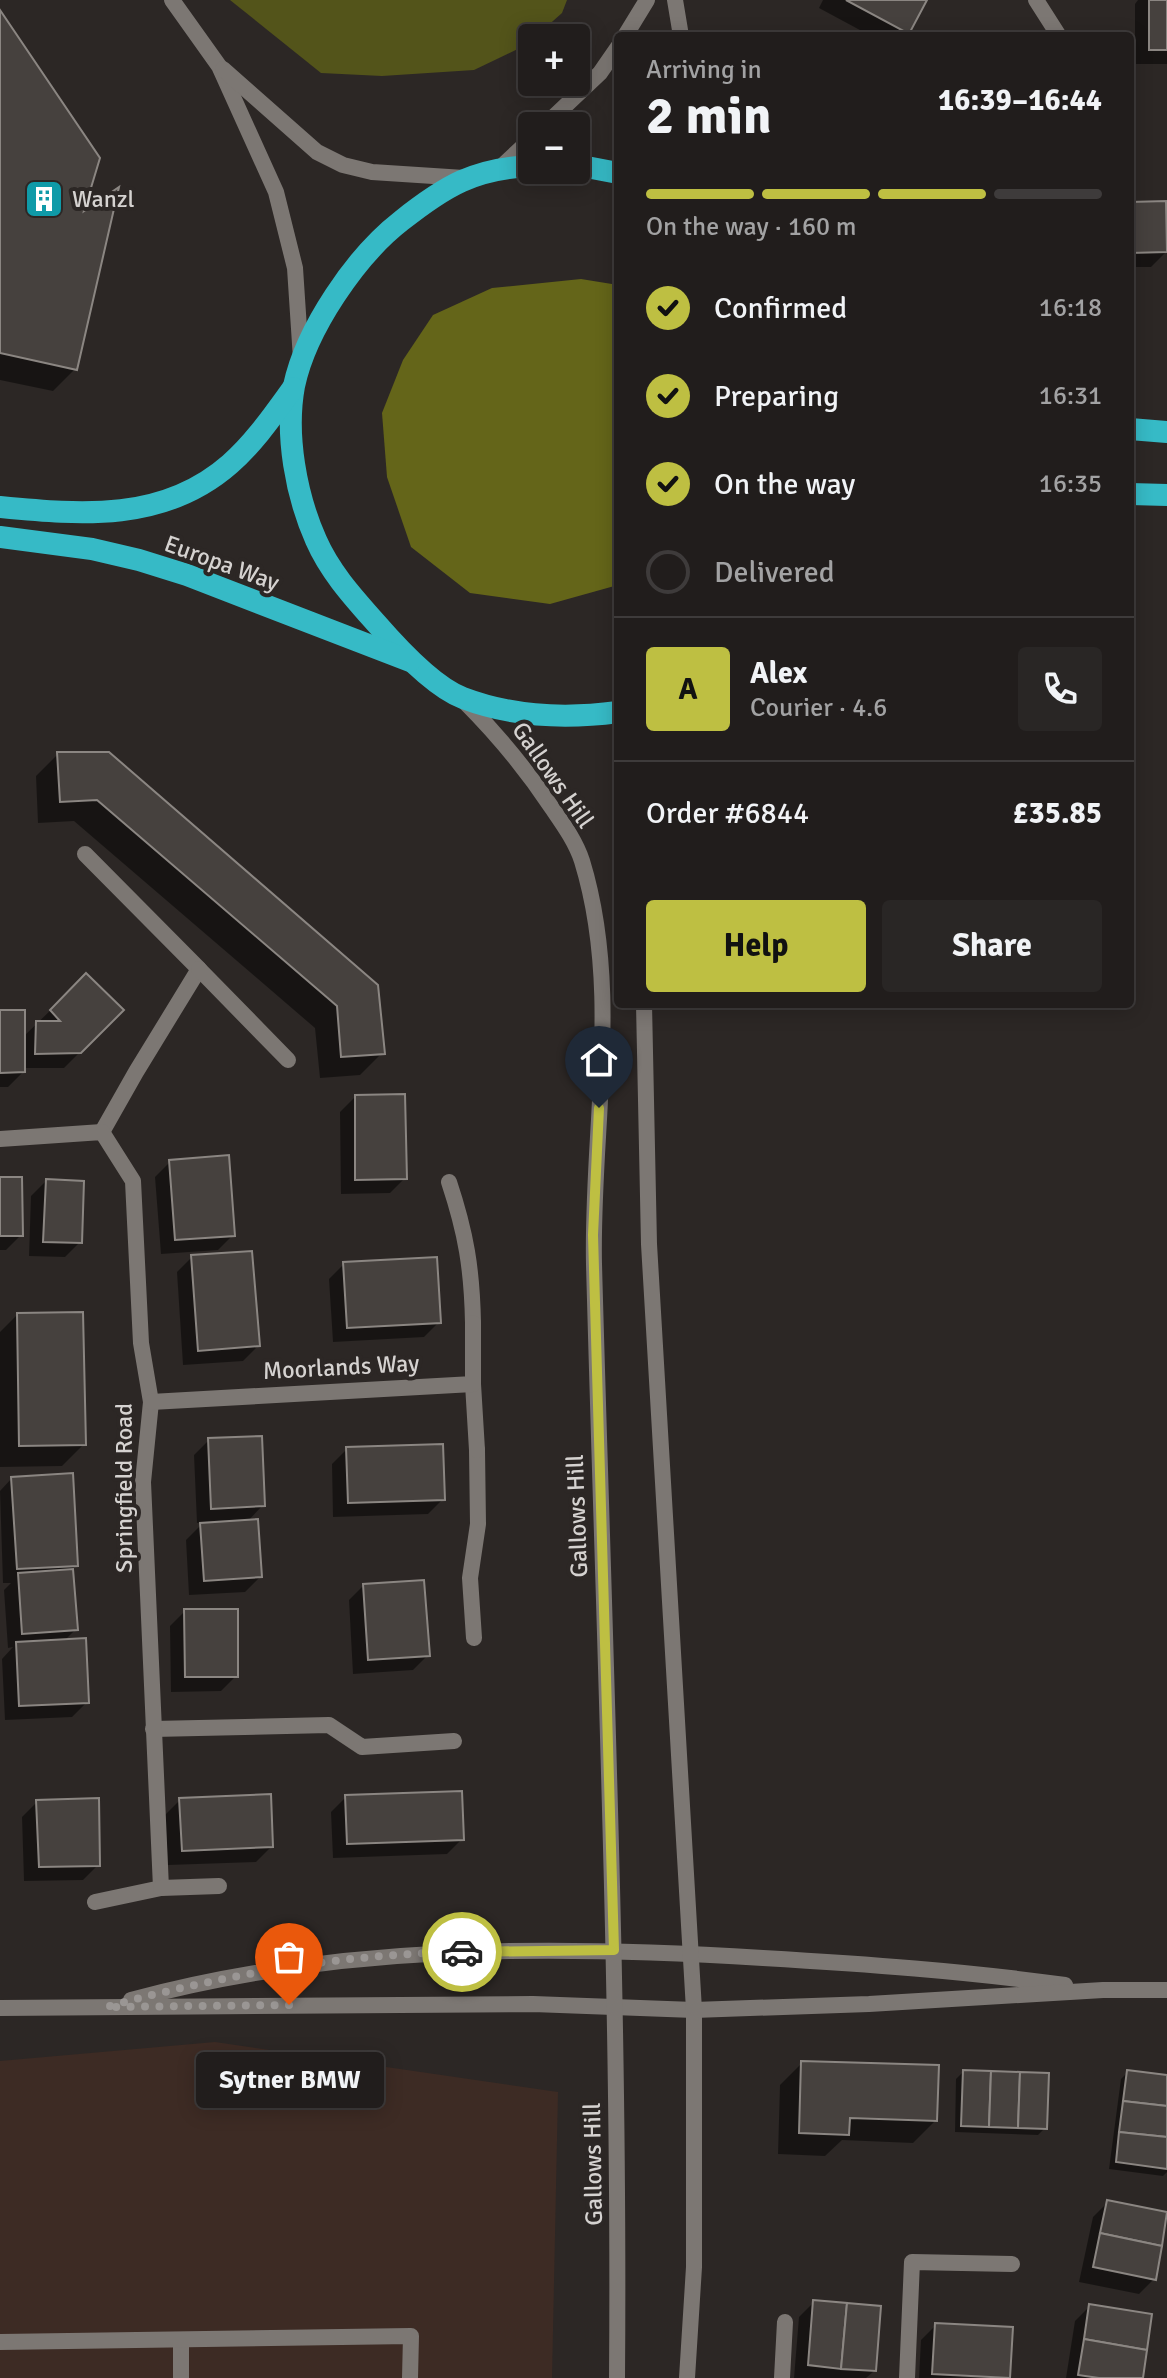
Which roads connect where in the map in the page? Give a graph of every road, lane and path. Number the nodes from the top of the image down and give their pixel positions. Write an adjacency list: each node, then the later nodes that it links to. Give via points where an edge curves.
1 (172, 0): 9 (street)
2 (647, 0): 5 (street)
3 (675, 0): 6 (street)
4 (1043, 2): 7 (street)
5 (627, 32)
6 (680, 32)
7 (1057, 32)
8 (614, 53): 10 (street)
9 (219, 66): 16 (street, via 317,152 343,165); 17 (street, via 283,215 295,268)
10 (559, 112)
11 (518, 151): 13 (street)
12 (518, 166): 13 (highway)
13 (501, 167): 16 (highway)
14 (590, 168): 15 (highway)
15 (614, 172)
16 (466, 178): 17 (highway, via 417,209 372,247 323,314)
17 (301, 364): 18 (highway)
18 (294, 387): 23 (highway, Europa Way, via 231,463 193,490 160,504 125,511); 25 (highway, via 295,466 315,539 345,589)
19 (1134, 429): 20 (highway)
20 (1167, 432)
21 (1134, 494): 22 (highway)
22 (1167, 495)
23 (0, 507)
24 (0, 537): 25 (highway, Europa Way, via 139,560)
25 (418, 665): 26 (highway)
26 (459, 696): 27 (highway, via 535,715 579,718); 43 (street, Gallows Hill, via 512,752 562,822 581,856 595,915 603,1013 593,1235)
27 (614, 713)
28 (85, 854): 29 (street)
29 (199, 969): 31 (street); 32 (street)
30 (644, 1008): 44 (street, via 649,1244)
31 (288, 1060)
32 (102, 1132): 33 (street); 36 (street, Springfield Road, via 133,1181 141,1343)
33 (0, 1139)
34 (449, 1182): 35 (street, via 472,1275)
35 (473, 1384): 36 (street, Moorlands Way); 37 (street, via 478,1524 470,1578)
36 (151, 1402): 38 (street, Springfield Road, via 143,1482)
37 (474, 1638)
38 (153, 1729): 39 (street, via 329,1725 362,1747); 41 (street, Springfield Road)
39 (454, 1741)
40 (219, 1886): 41 (street)
41 (161, 1888): 42 (street)
42 (95, 1902)
43 (614, 1950): 44 (street); 47 (street, Gallows Hill); 48 (street, via 363,1957 214,1979)
44 (692, 1953): 45 (street, via 877,1964); 50 (street)
45 (1103, 1990): 46 (street); 50 (street)
46 (1167, 1990)
47 (614, 2006): 48 (street); 50 (street); 57 (street, Gallows Hill)
48 (106, 2007): 49 (street)
49 (0, 2008)
50 (694, 2010): 58 (street, via 694,2267)
51 (1012, 2264): 60 (street, via 912,2262)
52 (785, 2322): 59 (street)
53 (181, 2340): 54 (street); 55 (street); 56 (street, via 411,2336)
54 (0, 2342)
55 (181, 2378)
56 (410, 2378)
57 (617, 2378)
58 (687, 2378)
59 (782, 2378)
60 (907, 2378)

